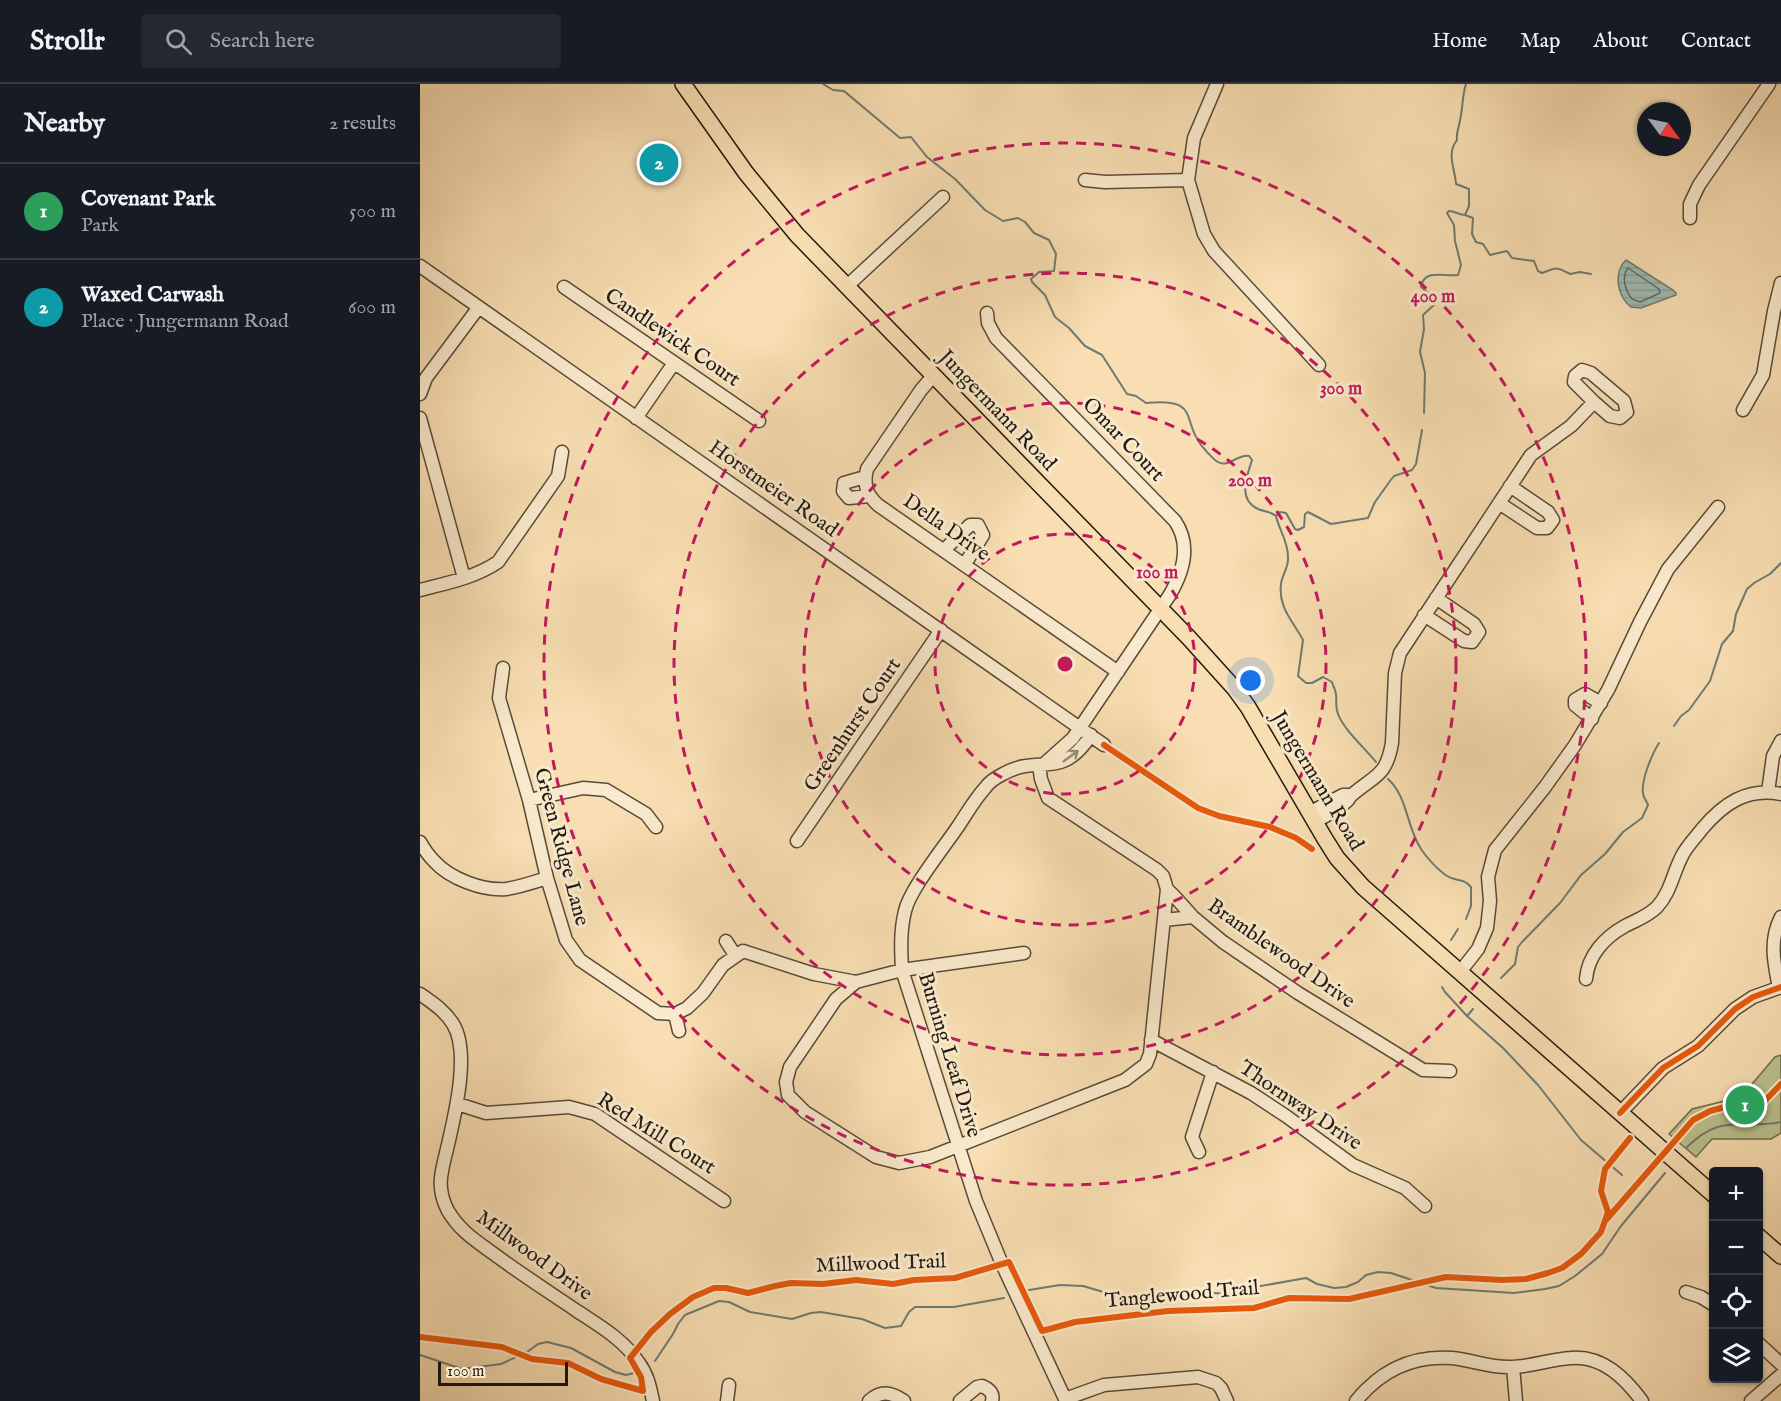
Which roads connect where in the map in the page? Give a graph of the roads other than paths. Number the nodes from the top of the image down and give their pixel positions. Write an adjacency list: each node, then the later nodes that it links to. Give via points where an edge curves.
1 (683, 84): 11 (main road, Jungermann Road, via 778,213)
2 (1217, 84): 5 (street, via 1194,138)
3 (1769, 84): 7 (street, via 1699,185 1690,204)
4 (1085, 180): 5 (street)
5 (1188, 180): 16 (street, via 1204,234 1214,251)
6 (942, 197): 11 (street)
7 (1690, 218)
8 (420, 266): 12 (street, Horstmeier Road)
9 (1781, 284): 14 (street, via 1774,311)
10 (564, 287): 15 (street, Candlewick Court)
11 (846, 287): 17 (main road, Jungermann Road)
12 (478, 307): 18 (street, via 426,378); 22 (street, Horstmeier Road)
13 (987, 313): 36 (street, Omar Court, via 996,338 1180,529 1185,548 1183,566)
14 (1775, 344): 20 (street)
15 (674, 363): 22 (street); 23 (street, Candlewick Court)
16 (1319, 365)
17 (933, 376): 26 (street); 36 (main road, Jungermann Road)
18 (420, 394)
19 (1594, 402): 19 (street, via 1614,418 1627,412 1624,401 1582,370 1574,382); 27 (street, via 1577,421 1531,456)
20 (1743, 410)
21 (420, 418): 25 (street)
22 (636, 418): 38 (street, Horstmeier Road)
23 (759, 421)
24 (562, 452): 33 (street, via 558,476 509,548 498,562)
25 (425, 463): 33 (street)
26 (865, 477): 28 (street, Della Drive); 28 (street, via 844,483 843,491 849,498)
27 (1510, 486): 29 (street); 29 (street, via 1548,512 1553,520 1551,525 1538,528)
28 (869, 496): 31 (street, Della Drive)
29 (1499, 503): 35 (street)
30 (1718, 507): 41 (street, via 1668,569)
31 (944, 550): 32 (street, Della Drive); 32 (street, via 970,525 978,525 983,535)
32 (964, 564): 40 (street, Della Drive)
33 (464, 578): 34 (street)
34 (420, 590)
35 (1436, 598): 37 (street); 37 (street, via 1474,624 1478,636 1472,642 1464,641)
36 (1160, 608): 40 (street, Burning Leaf Drive); 49 (main road, Jungermann Road, via 1235,689)
37 (1424, 615): 49 (street, via 1397,663 1390,752 1378,776)
38 (941, 630): 43 (street, Horstmeier Road); 52 (street, Greenhurst Court)
39 (503, 668): 48 (street, Green Ridge Lane, via 499,698)
40 (1118, 672): 43 (street, Burning Leaf Drive)
41 (1601, 703): 42 (street); 42 (street, via 1585,694 1575,700 1575,705)
42 (1592, 719): 62 (street, via 1562,765 1495,850 1488,877 1487,928 1478,949)
43 (1086, 732): 45 (street, Horstmeier Road); 46 (street, Burning Leaf Drive)
44 (1781, 741): 47 (street, via 1773,756)
45 (1104, 745)
46 (1042, 765): 54 (street, Bramblewood Drive, via 1041,779 1048,798 1157,870); 61 (street, Burning Leaf Drive, via 1003,774 985,787 922,879 905,908 900,942)
47 (1775, 793): 64 (street, via 1739,797 1719,811 1683,854 1669,891 1658,906 1602,945 1589,961)
48 (529, 800): 50 (street, via 584,788 606,790 646,814); 53 (street, Green Ridge Lane)
49 (1312, 818): 62 (main road, Jungermann Road, via 1337,858 1363,887)
50 (656, 827)
51 (420, 842): 53 (street, via 435,863 477,887 508,889)
52 (797, 842)
53 (547, 878): 69 (street, Green Ridge Lane, via 566,940 580,960 658,1013)
54 (1167, 889): 55 (street, Bramblewood Drive); 57 (street)
55 (1193, 917): 57 (street); 72 (street, Bramblewood Drive, via 1298,993 1423,1070)
56 (1781, 917): 66 (street, via 1773,945)
57 (1164, 920): 71 (street)
58 (726, 941): 60 (street)
59 (1024, 953): 61 (street)
60 (735, 955): 63 (street, via 743,951); 69 (street, via 703,993)
61 (902, 970): 65 (street); 76 (street, Burning Leaf Drive)
62 (1460, 972): 75 (main road, Jungermann Road)
63 (829, 977): 65 (street); 68 (street)
64 (1586, 979)
65 (856, 982): 68 (street)
66 (1780, 988): 75 (street, via 1753,997 1735,1009 1698,1046 1663,1068)
67 (420, 994): 74 (street, Millwood Drive, via 441,1009 459,1039)
68 (838, 997): 76 (street, via 790,1067 788,1095 805,1112 876,1157 899,1163)
69 (675, 1014): 70 (street)
70 (679, 1031)
71 (1152, 1040): 73 (street, Thornway Drive); 76 (street, via 1146,1064 1125,1080)
72 (1450, 1071)
73 (1213, 1072): 77 (street, via 1192,1137); 80 (street, Thornway Drive, via 1286,1116 1353,1165 1405,1188)
74 (458, 1104): 79 (street, Red Mill Court, via 486,1113 570,1107 595,1114); 91 (street, Millwood Drive, via 439,1182 442,1196 461,1230 621,1340 648,1379)
75 (1620, 1113): 78 (main road, Jungermann Road)
76 (957, 1146): 90 (street, Burning Leaf Drive, via 1002,1264)
77 (1199, 1152)
78 (1709, 1191)
79 (724, 1201)
80 (1425, 1206)
81 (1763, 1240): 82 (main road)
82 (1781, 1256)
83 (1686, 1292): 84 (street)
84 (1709, 1302)
85 (1763, 1348): 86 (street)
86 (1781, 1364)
87 (1512, 1367): 98 (street, via 1452,1358 1411,1363 1379,1376); 99 (street); 100 (street, via 1585,1359 1616,1372)
88 (1781, 1375): 101 (street)
89 (729, 1386): 92 (street)
90 (1066, 1400): 97 (street, via 1104,1385 1198,1377 1216,1383)
91 (653, 1401)
92 (727, 1401)
93 (869, 1401): 94 (street, via 887,1392)
94 (904, 1401)
95 (960, 1401): 96 (street, via 982,1386 991,1392)
96 (992, 1401)
97 (1227, 1401)
98 (1356, 1401)
99 (1516, 1401)
100 (1642, 1401)
101 (1751, 1401)

